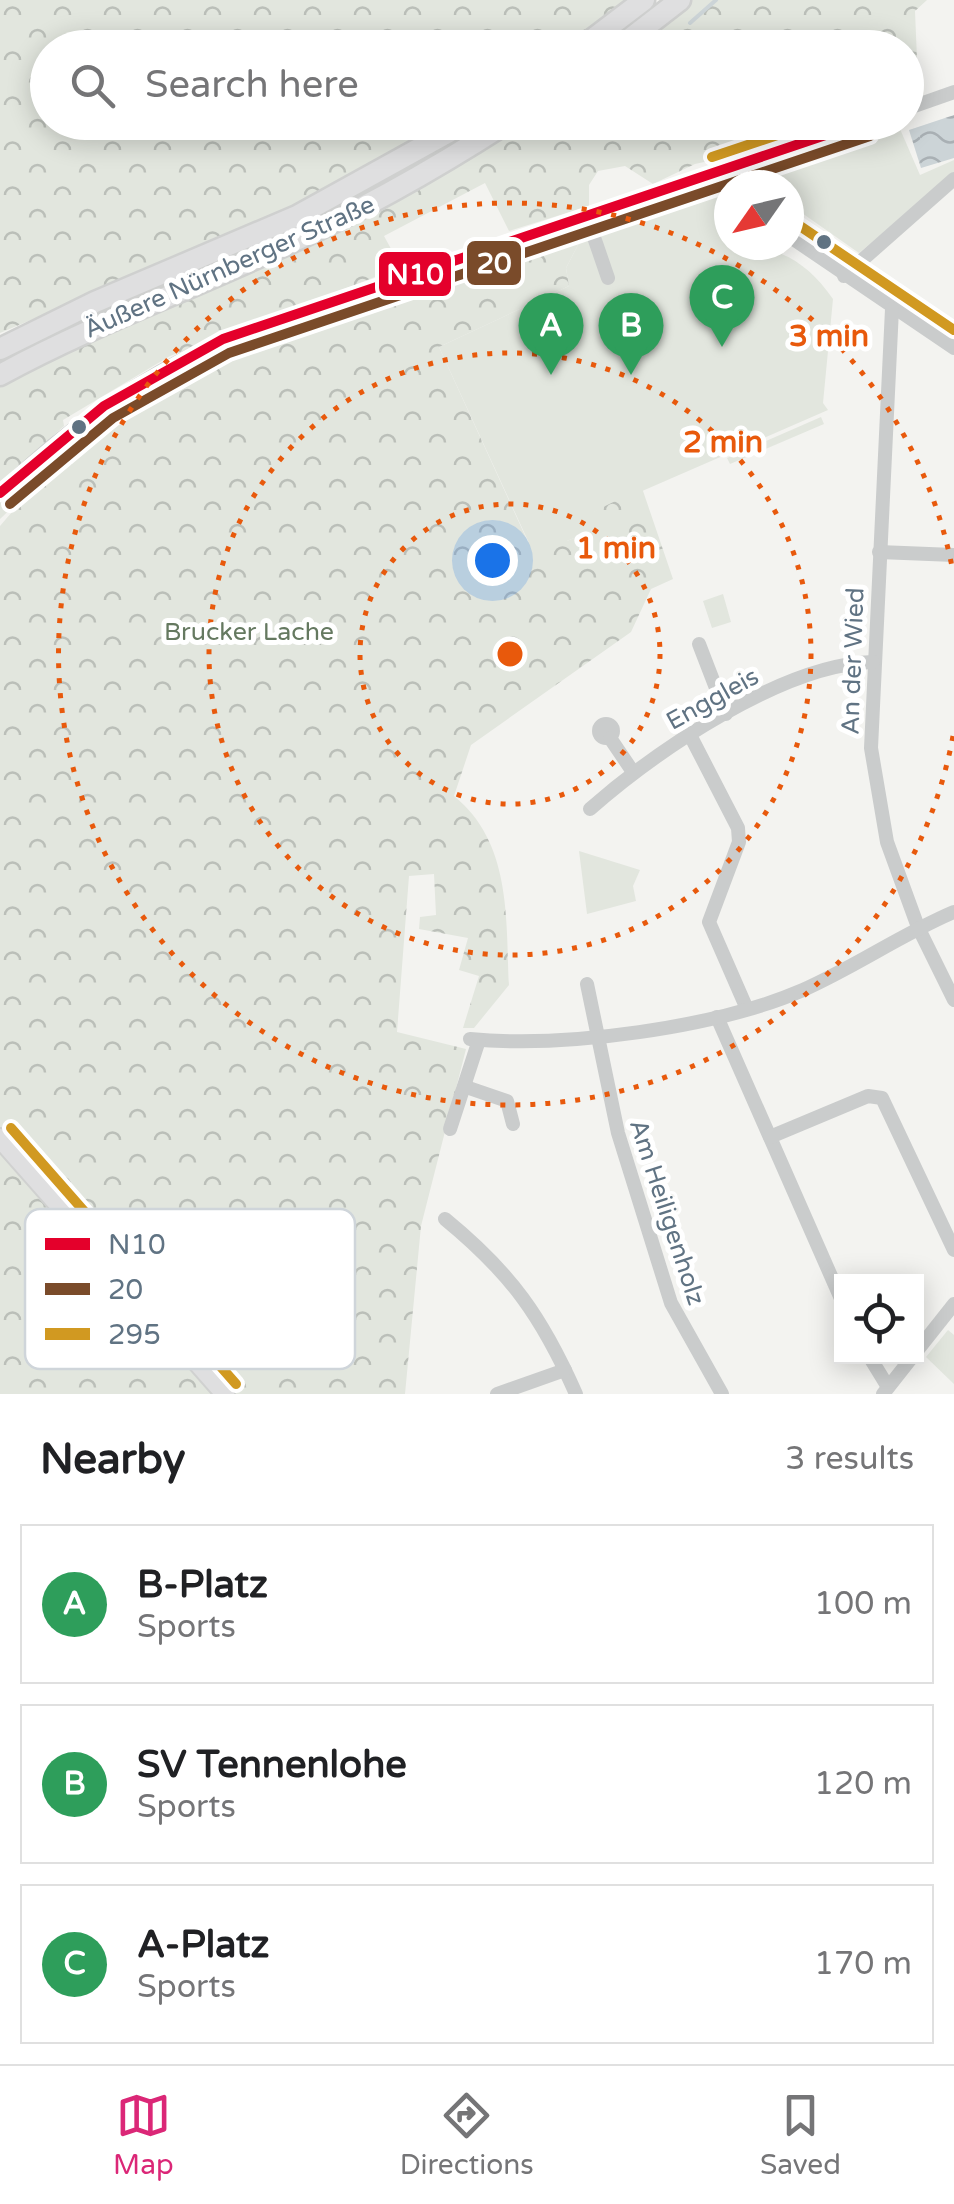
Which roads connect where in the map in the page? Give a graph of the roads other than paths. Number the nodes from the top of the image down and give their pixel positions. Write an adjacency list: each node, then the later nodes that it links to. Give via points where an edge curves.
1 (644, 0): 3 (highway)
2 (680, 0): 4 (highway)
3 (605, 30)
4 (641, 30)
5 (954, 92): 6 (street)
6 (924, 103)
7 (435, 140): 19 (highway, Äußere Nürnberger Straße, via 297,216)
8 (478, 140): 20 (highway, Äußere Nürnberger Straße, via 299,239 90,328)
9 (811, 140): 10 (street)
10 (720, 170)
11 (714, 172): 13 (street)
12 (954, 179): 15 (street)
13 (586, 214): 16 (street); 21 (street, via 192,353 75,425)
14 (804, 247): 15 (street)
15 (844, 276): 17 (street)
16 (608, 278)
17 (892, 310): 18 (street); 22 (street, An der Wied)
18 (954, 348)
19 (0, 349)
20 (0, 375)
21 (0, 493)
22 (878, 552): 23 (street); 25 (street, An der Wied)
23 (954, 555)
24 (699, 644): 26 (street)
25 (873, 662): 26 (street, Enggleis, via 770,688); 32 (street, An der Wied, via 876,791 886,842)
26 (726, 714): 27 (street, Enggleis)
27 (690, 735): 29 (street, Enggleis); 35 (street, via 740,835 709,928)
28 (610, 738): 29 (street)
29 (633, 772): 30 (street, Enggleis)
30 (590, 809)
31 (954, 912): 32 (street)
32 (918, 927): 34 (street, An der Wied); 35 (street, via 803,990)
33 (587, 984): 37 (street, Am Heiligenholz)
34 (954, 1000)
35 (747, 1009): 36 (street)
36 (717, 1017): 37 (street); 41 (street)
37 (597, 1034): 38 (street, via 474,1039); 57 (street, Am Heiligenholz, via 618,1133 671,1304)
38 (466, 1086): 39 (street, via 507,1101); 40 (street)
39 (513, 1124)
40 (450, 1128)
41 (770, 1137): 45 (street, via 868,1096 882,1098); 46 (street)
42 (0, 1138): 43 (main road)
43 (62, 1209)
44 (446, 1220): 52 (street, via 518,1287)
45 (954, 1250)
46 (834, 1283)
47 (954, 1304): 48 (street)
48 (924, 1342)
49 (873, 1364): 53 (street)
50 (907, 1364): 53 (street)
51 (203, 1369): 54 (main road)
52 (566, 1370): 55 (street); 56 (street)
53 (886, 1390)
54 (225, 1394)
55 (497, 1394)
56 (576, 1394)
57 (722, 1394)

